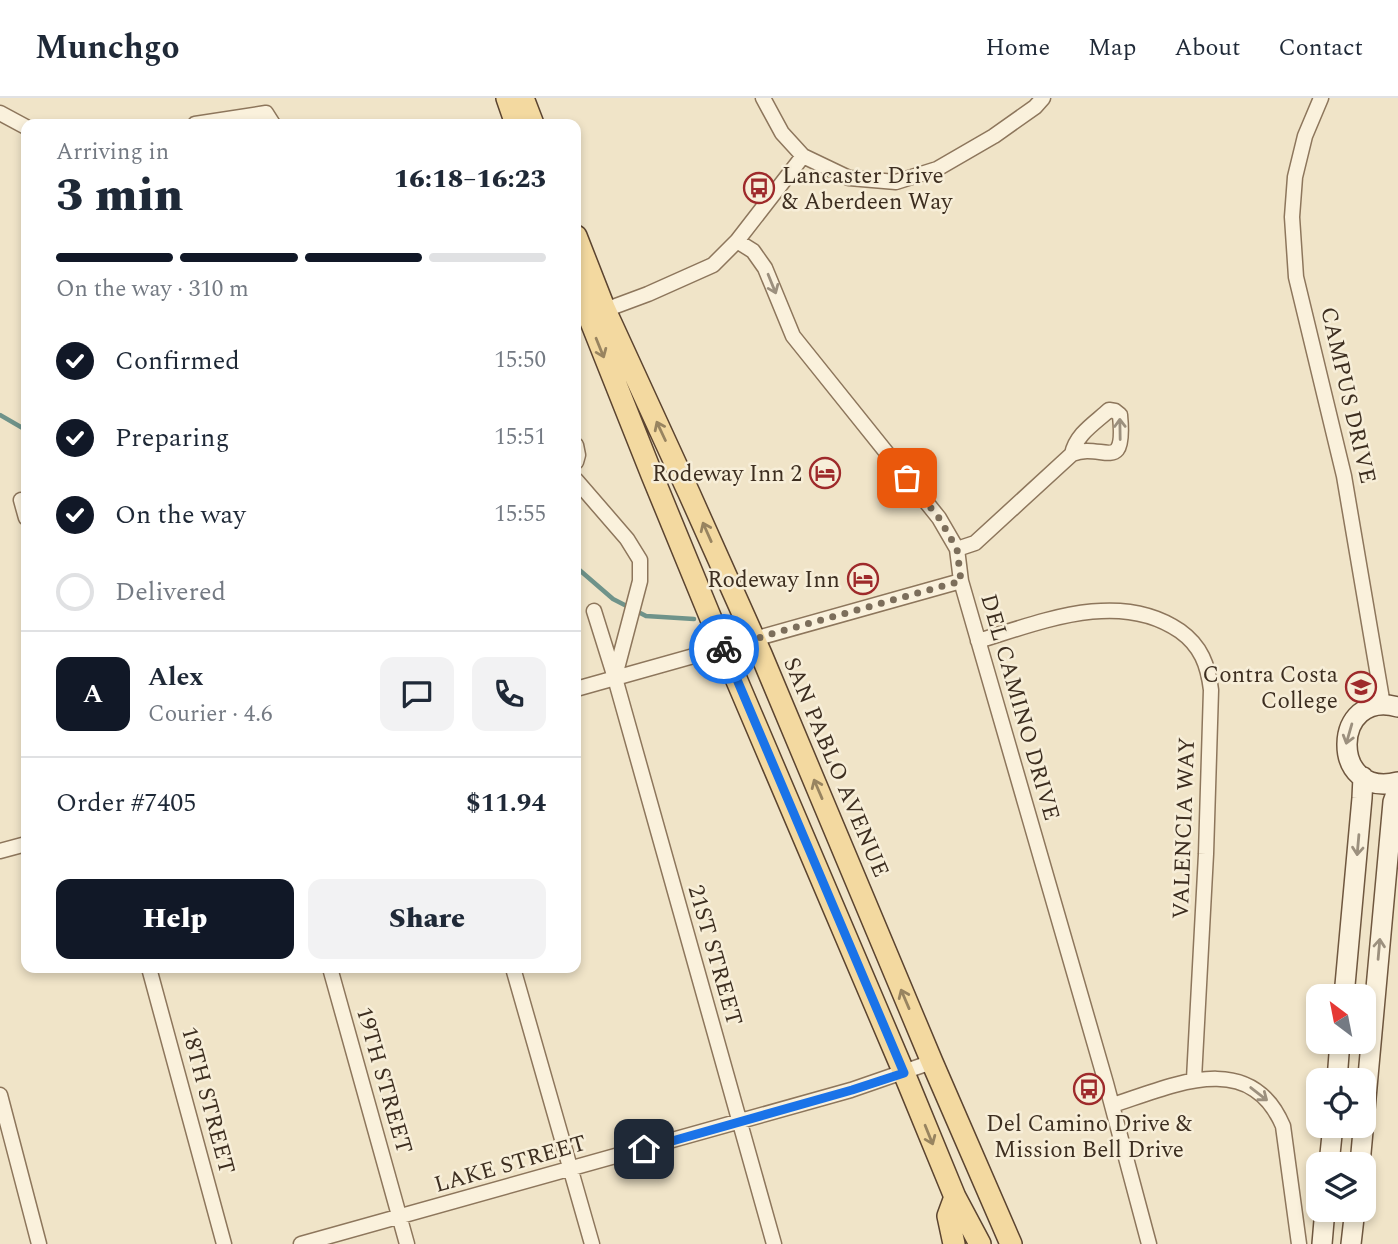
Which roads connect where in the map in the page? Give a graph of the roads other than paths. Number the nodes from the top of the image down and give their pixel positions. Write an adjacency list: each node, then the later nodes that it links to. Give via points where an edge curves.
1 (507, 98): 7 (main road)
2 (523, 98): 8 (main road)
3 (763, 98): 10 (street, via 782,133)
4 (1044, 98): 10 (street, via 994,136 937,169 897,181 849,178)
5 (1321, 98): 25 (street, CAMPUS DRIVE, via 1305,136 1296,177 1292,217 1296,276 1344,476)
6 (0, 113): 9 (street)
7 (514, 119)
8 (531, 119)
9 (21, 125)
10 (803, 156): 11 (street)
11 (737, 241): 14 (street, via 713,265); 17 (street, DEL CAMINO DRIVE, one-way to 17, via 753,251 765,268 793,335 939,518)
12 (581, 249): 14 (main road, SAN PABLO AVENUE)
13 (581, 297): 22 (main road, one-way to 22)
14 (605, 310): 20 (main road, SAN PABLO AVENUE, one-way to 14)
15 (1072, 454): 17 (street, via 975,543)
16 (581, 486): 23 (street, 21ST STREET, via 640,560 640,582)
17 (957, 549): 18 (street, DEL CAMINO DRIVE)
18 (961, 581): 20 (street); 21 (street, DEL CAMINO DRIVE)
19 (594, 611): 23 (street, 21ST STREET)
20 (754, 639): 22 (street); 35 (main road, SAN PABLO AVENUE, one-way to 20)
21 (978, 640): 37 (street, VALENCIA WAY, via 1062,616 1125,610 1173,626 1205,660 1211,704); 39 (street, DEL CAMINO DRIVE)
22 (723, 648): 23 (street); 36 (main road)
23 (615, 678): 24 (street); 40 (street, 21ST STREET)
24 (581, 688)
25 (1390, 706): 26 (street, one-way to 26, via 1360,714 1347,734 1348,758)
26 (1363, 777): 27 (street, via 1378,783); 34 (street, one-way to 34)
27 (1398, 782)
28 (1398, 788): 41 (street, one-way to 28, via 1393,802)
29 (21, 845): 30 (street)
30 (0, 851)
31 (150, 973): 48 (street, 18TH STREET)
32 (331, 973): 44 (street, 19TH STREET)
33 (514, 973): 42 (street)
34 (1345, 984)
35 (932, 1062): 36 (street, LAKE STREET); 55 (main road, SAN PABLO AVENUE)
36 (904, 1073): 40 (street, LAKE STREET); 43 (main road, one-way to 43)
37 (1194, 1079): 39 (street); 57 (street, one-way to 57, via 1240,1082 1261,1094 1278,1114)
38 (0, 1095): 47 (street)
39 (1113, 1105): 56 (street, DEL CAMINO DRIVE)
40 (740, 1122): 42 (street, LAKE STREET); 52 (street, 21ST STREET)
41 (1361, 1152)
42 (572, 1169): 44 (street, LAKE STREET); 51 (street)
43 (955, 1197): 53 (main road, via 948,1216); 54 (main road)
44 (400, 1217): 49 (street, LAKE STREET); 50 (street, 19TH STREET)
45 (1324, 1222): 58 (street)
46 (1354, 1222): 59 (street)
47 (39, 1244)
48 (224, 1244)
49 (301, 1244)
50 (407, 1244)
51 (592, 1244)
52 (774, 1244)
53 (954, 1244)
54 (980, 1244)
55 (1011, 1244)
56 (1149, 1244)
57 (1299, 1244)
58 (1322, 1244)
59 (1351, 1244)

